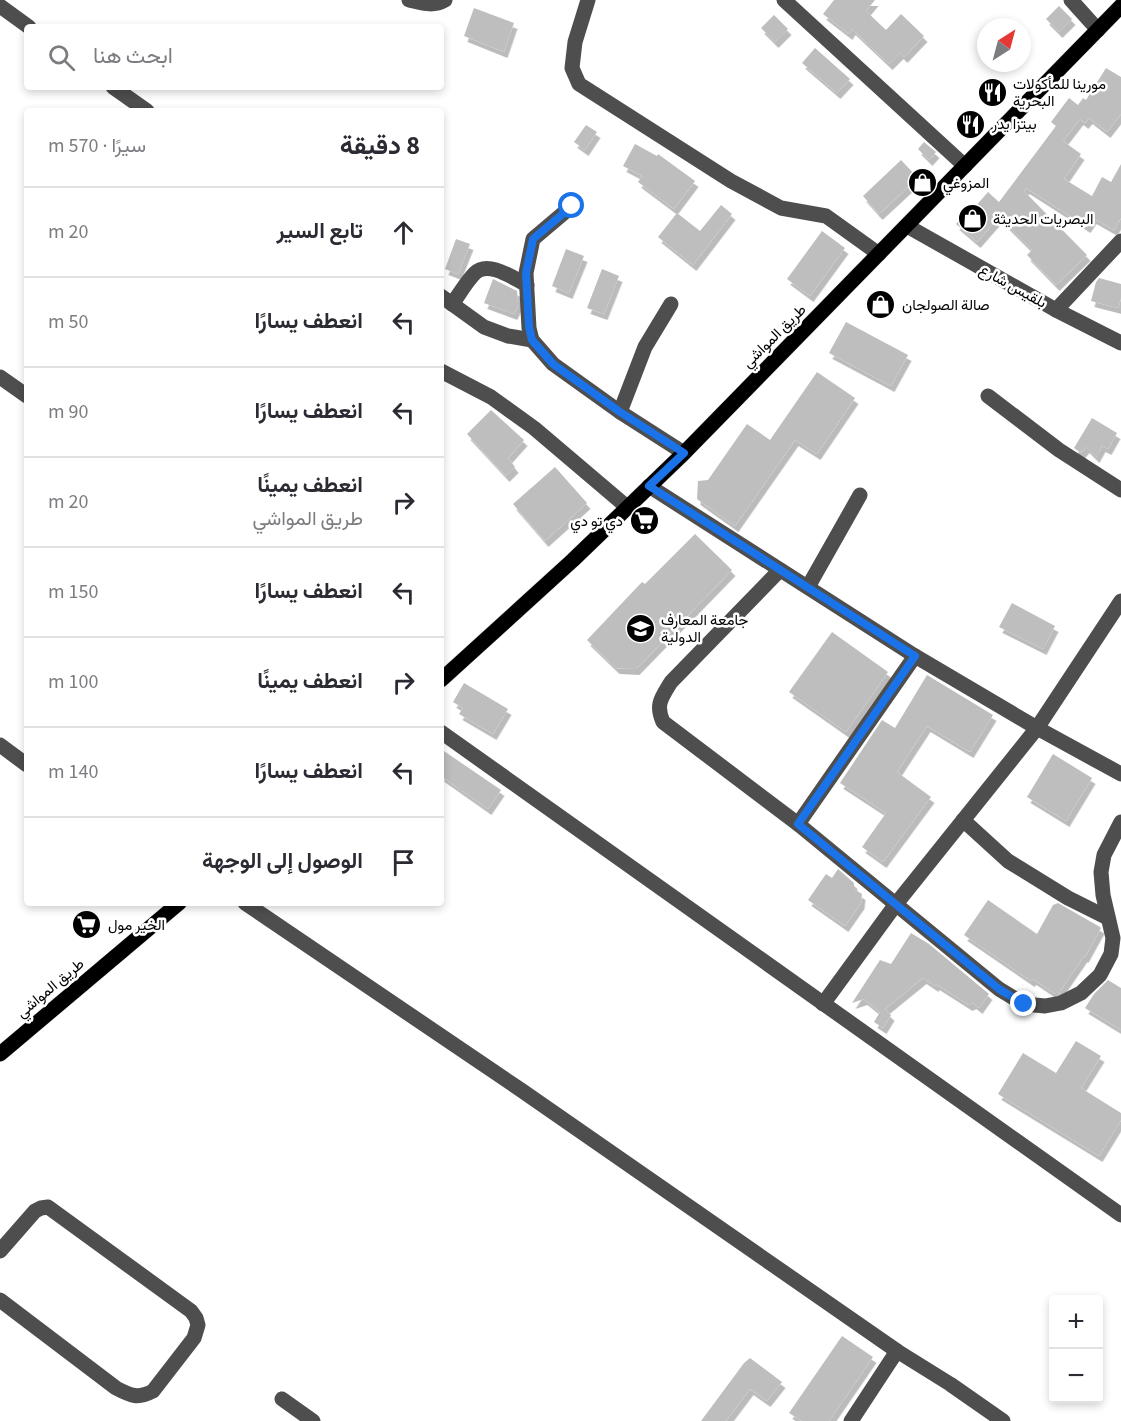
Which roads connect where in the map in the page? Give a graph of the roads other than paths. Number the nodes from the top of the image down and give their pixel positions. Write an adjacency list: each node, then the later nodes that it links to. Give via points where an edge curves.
1 (409, 0): 2 (street, via 427,4)
2 (445, 0)
3 (588, 0): 16 (street, via 575,42 572,68 579,84 731,181 781,208 826,216)
4 (784, 0): 12 (street)
5 (1071, 0): 9 (street)
6 (0, 6): 8 (street)
7 (1121, 6): 9 (main road, طريق المواشي)
8 (25, 24)
9 (1098, 30): 12 (main road, طريق المواشي)
10 (117, 90): 11 (street)
11 (143, 108)
12 (965, 166): 14 (main road, طريق المواشي)
13 (572, 206): 17 (street, via 533,239)
14 (906, 226): 16 (main road, طريق المواشي); 20 (street, بلقيس شارع)
15 (1121, 241): 20 (street)
16 (879, 254): 28 (main road, طريق المواشي)
17 (526, 285): 18 (street, via 485,267); 21 (street)
18 (447, 300): 21 (street, via 484,327)
19 (671, 304): 27 (street, via 645,347)
20 (1056, 310): 22 (street, بلقيس شارع)
21 (532, 340): 27 (street, via 553,364)
22 (1121, 344)
23 (444, 373): 32 (street, via 491,397 534,428)
24 (0, 377): 25 (street)
25 (24, 394)
26 (988, 396): 30 (street, via 1059,450)
27 (620, 412): 28 (street)
28 (684, 453): 29 (main road, طريق المواشي)
29 (649, 486): 32 (main road, طريق المواشي); 33 (street)
30 (1121, 490)
31 (860, 495): 34 (street)
32 (627, 507): 37 (main road, طريق المواشي)
33 (780, 570): 34 (street); 45 (street, via 671,682 660,699 658,712 663,722)
34 (808, 587): 36 (street)
35 (1119, 609): 38 (street)
36 (915, 656): 38 (street); 45 (street)
37 (444, 677)
38 (1036, 729): 42 (street); 43 (street)
39 (444, 734): 50 (street)
40 (0, 745): 41 (street)
41 (24, 763)
42 (1121, 774)
43 (963, 820): 46 (street); 49 (street, via 1008,861)
44 (1121, 822): 49 (street, via 1104,855 1101,872)
45 (798, 824): 46 (street)
46 (896, 904): 49 (street, via 999,989 1024,1004 1045,1006 1081,993 1100,975 1111,954 1113,938); 50 (street)
47 (175, 906): 51 (main road, طريق المواشي)
48 (249, 906): 55 (street)
49 (1108, 918)
50 (823, 1004): 52 (street)
51 (0, 1054)
52 (1121, 1215)
53 (0, 1251): 54 (street, via 35,1210 48,1207 191,1311 198,1325 194,1338 153,1391 128,1395)
54 (0, 1300)
55 (897, 1351): 58 (street); 59 (street)
56 (282, 1399): 57 (street)
57 (313, 1421)
58 (851, 1421)
59 (1003, 1421)

